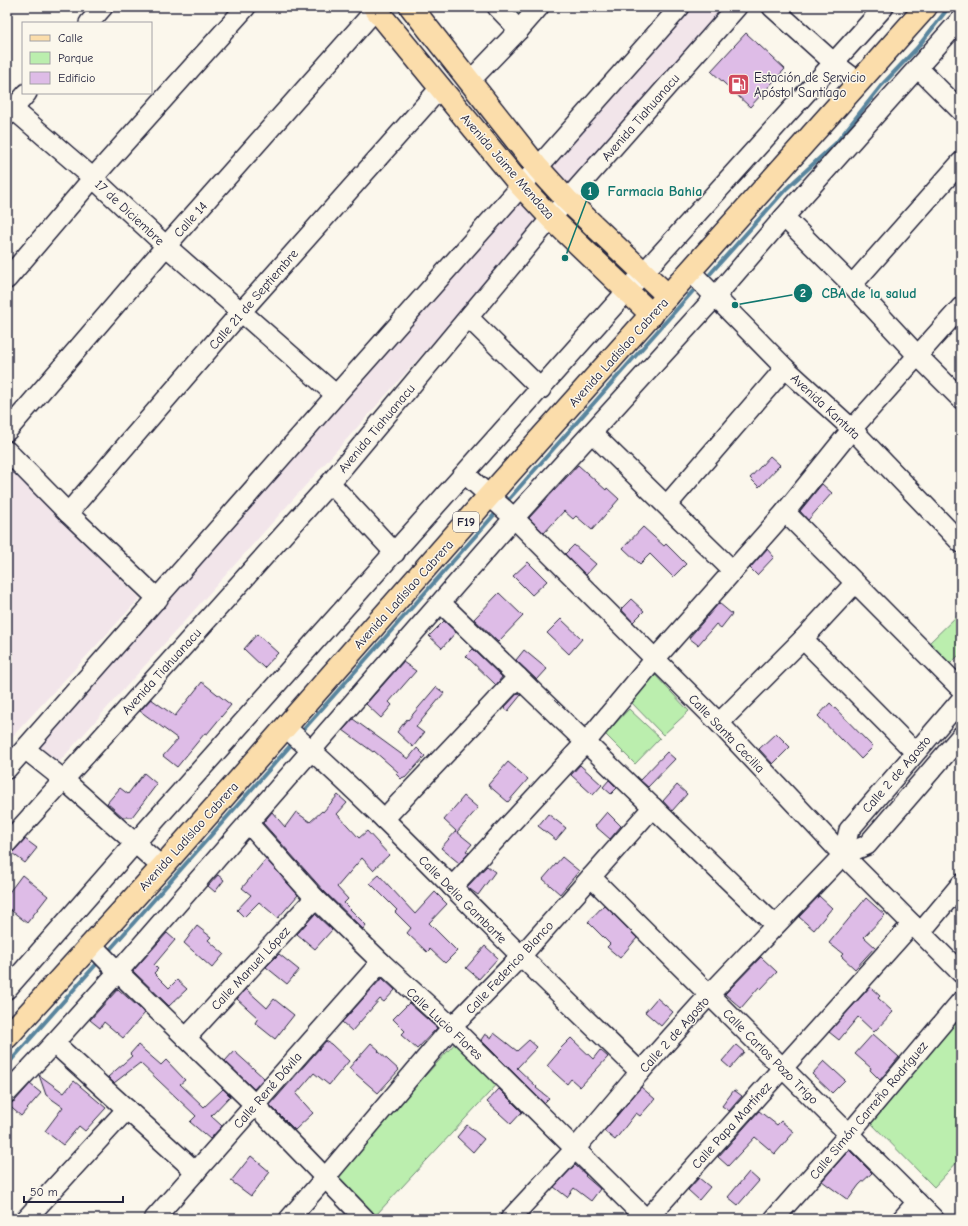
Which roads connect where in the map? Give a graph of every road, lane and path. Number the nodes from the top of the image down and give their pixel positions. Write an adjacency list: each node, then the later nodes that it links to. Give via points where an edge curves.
1 (103, 7): 13 (street)
2 (246, 7): 25 (street)
3 (411, 7): 17 (main road, Avenida Jaime Mendoza)
4 (497, 7): 14 (street)
5 (539, 7): 14 (street)
6 (680, 7): 24 (street)
7 (737, 7): 27 (street, Avenida Tiahuanacu)
8 (772, 7): 15 (street)
9 (884, 7): 15 (street)
10 (926, 7): 18 (main road, Avenida Ladislao Cabrera / F19)
11 (375, 8): 19 (main road, Avenida Jaime Mendoza); 30 (street, Calle 14)
12 (961, 19): 16 (street)
13 (90, 22)
14 (520, 30): 17 (street)
15 (834, 63): 18 (street); 32 (street)
16 (918, 68): 21 (street); 28 (street)
17 (470, 81): 24 (main road, Avenida Jaime Mendoza)
18 (860, 82): 31 (main road, Avenida Ladislao Cabrera / F19)
19 (441, 87): 26 (main road, Avenida Jaime Mendoza); 39 (street, Calle 21 de Septiembre)
20 (27, 94): 22 (street)
21 (961, 111)
22 (10, 113): 25 (street, 17 de Diciembre)
23 (961, 162): 34 (street)
24 (538, 168): 26 (street); 27 (main road, Avenida Jaime Mendoza)
25 (93, 178): 30 (street, 17 de Diciembre); 33 (street)
26 (521, 186): 29 (main road, Avenida Jaime Mendoza); 45 (street)
27 (567, 200): 29 (street, Avenida Tiahuanacu); 32 (main road, Avenida Jaime Mendoza)
28 (784, 217): 34 (street); 37 (street)
29 (551, 218): 35 (main road, Avenida Jaime Mendoza); 41 (street, Avenida Tiahuanacu)
30 (166, 246): 39 (street, 17 de Diciembre); 48 (street, Calle 14)
31 (690, 271): 36 (main road, Avenida Ladislao Cabrera / F19); 37 (street, Avenida Kantuta)
32 (644, 273): 35 (street); 36 (main road, Avenida Jaime Mendoza)
33 (7, 279)
34 (852, 285): 42 (street)
35 (627, 291): 40 (main road, Avenida Jaime Mendoza); 44 (street)
36 (668, 296): 40 (main road, Avenida Ladislao Cabrera / F19)
37 (716, 297): 43 (street, Avenida Kantuta); 49 (street)
38 (961, 307): 42 (street)
39 (241, 312): 45 (street, 17 de Diciembre); 56 (street, Calle 21 de Septiembre)
40 (652, 315): 53 (main road, Avenida Ladislao Cabrera / F19)
41 (469, 318): 44 (street); 52 (street, Avenida Tiahuanacu)
42 (918, 356): 46 (street); 47 (street)
43 (785, 368): 47 (street, Avenida Kantuta); 54 (street)
44 (541, 389): 51 (street)
45 (336, 395): 62 (street)
46 (961, 399)
47 (852, 429): 55 (street); 58 (street, Avenida Kantuta)
48 (7, 431)
49 (592, 433): 54 (street); 57 (street)
50 (7, 451): 56 (street)
51 (465, 474): 53 (street, Calle Santa Cecilia); 59 (street)
52 (330, 482): 59 (street); 77 (street, Avenida Tiahuanacu)
53 (489, 496): 57 (street, Calle Santa Cecilia); 70 (main road, Avenida Ladislao Cabrera / F19)
54 (667, 505): 60 (street)
55 (786, 512): 60 (street); 61 (street)
56 (68, 513): 62 (street)
57 (514, 518): 63 (street); 65 (street, Calle Santa Cecilia)
58 (961, 544)
59 (395, 553): 81 (street)
60 (733, 571): 65 (street)
61 (855, 583): 64 (street); 67 (street)
62 (158, 599): 73 (street)
63 (441, 603): 66 (street); 74 (street)
64 (803, 639): 69 (street); 75 (street)
65 (655, 659): 69 (street, Calle Santa Cecilia); 72 (street)
66 (518, 677): 72 (street); 79 (street)
67 (961, 689)
68 (961, 700): 75 (street, Calle 2 de Agosto)
69 (719, 723): 83 (street, Calle Santa Cecilia)
70 (285, 727): 74 (street, Calle Delia Gambarte); 84 (main road, Avenida Ladislao Cabrera / F19)
71 (961, 736): 83 (street, Calle 2 de Agosto, via 867,845)
72 (586, 742): 78 (street); 87 (street)
73 (25, 749): 76 (street); 77 (street)
74 (311, 750): 79 (street, Calle Delia Gambarte); 80 (street)
75 (916, 752): 83 (street, Calle 2 de Agosto, via 849,830)
76 (7, 770)
77 (64, 780): 81 (street); 82 (street, Avenida Tiahuanacu)
78 (653, 807): 85 (street, Calle Federico Blanco); 89 (street)
79 (384, 819): 87 (street, Calle Delia Gambarte)
80 (248, 823): 88 (street, Calle Lucio Flores); 92 (street)
81 (136, 842): 84 (street); 95 (street)
82 (7, 843)
83 (843, 854): 89 (street, Calle 2 de Agosto); 90 (street, Calle Santa Cecilia)
84 (162, 867): 92 (main road, Avenida Ladislao Cabrera / F19)
85 (591, 877): 91 (street, Calle Federico Blanco); 96 (street, Calle Carlos Pozo Trigo)
86 (961, 884): 90 (street, Calle Papa Martínez)
87 (452, 887): 91 (street, Calle Delia Gambarte)
88 (315, 898): 93 (street, Calle Lucio Flores); 100 (street, Calle Manuel López)
89 (775, 925): 96 (street, Calle 2 de Agosto)
90 (916, 928): 94 (street, Calle Santa Cecilia); 102 (street, Calle Papa Martínez)
91 (521, 956): 98 (street, Calle Federico Blanco); 103 (street, Calle Delia Gambarte)
92 (104, 957): 99 (main road, Avenida Ladislao Cabrera / F19); 100 (street); 101 (street)
93 (381, 962): 98 (street, Calle Lucio Flores); 105 (street, Calle René Dávila)
94 (961, 973)
95 (7, 989)
96 (709, 995): 102 (street, Calle Carlos Pozo Trigo); 103 (street, Calle 2 de Agosto)
97 (961, 1001): 107 (street, Calle Simón Carreño Rodríguez)
98 (452, 1028): 108 (street, Calle Lucio Flores); 110 (street, Calle Federico Blanco)
99 (7, 1037)
100 (186, 1038): 105 (street)
101 (54, 1044): 104 (street); 106 (street)
102 (782, 1068): 107 (street, Calle Carlos Pozo Trigo); 117 (street, Calle Papa Martínez)
103 (640, 1072): 108 (street, Calle 2 de Agosto)
104 (7, 1093)
105 (254, 1104): 109 (street, Calle René Dávila); 110 (street)
106 (127, 1109): 109 (street); 112 (street)
107 (849, 1134): 111 (street, Calle Carlos Pozo Trigo); 118 (street, Calle Simón Carreño Rodríguez)
108 (575, 1148): 116 (street, Calle 2 de Agosto); 117 (street, Calle Lucio Flores)
109 (196, 1172): 113 (street, Calle René Dávila)
110 (325, 1178): 114 (street, Calle Federico Blanco); 115 (street)
111 (917, 1202): 119 (street); 120 (street, Calle Carlos Pozo Trigo)
112 (26, 1219)
113 (154, 1219)
114 (290, 1219)
115 (365, 1219)
116 (510, 1219)
117 (646, 1219)
118 (774, 1219)
119 (902, 1219)
120 (934, 1219)

